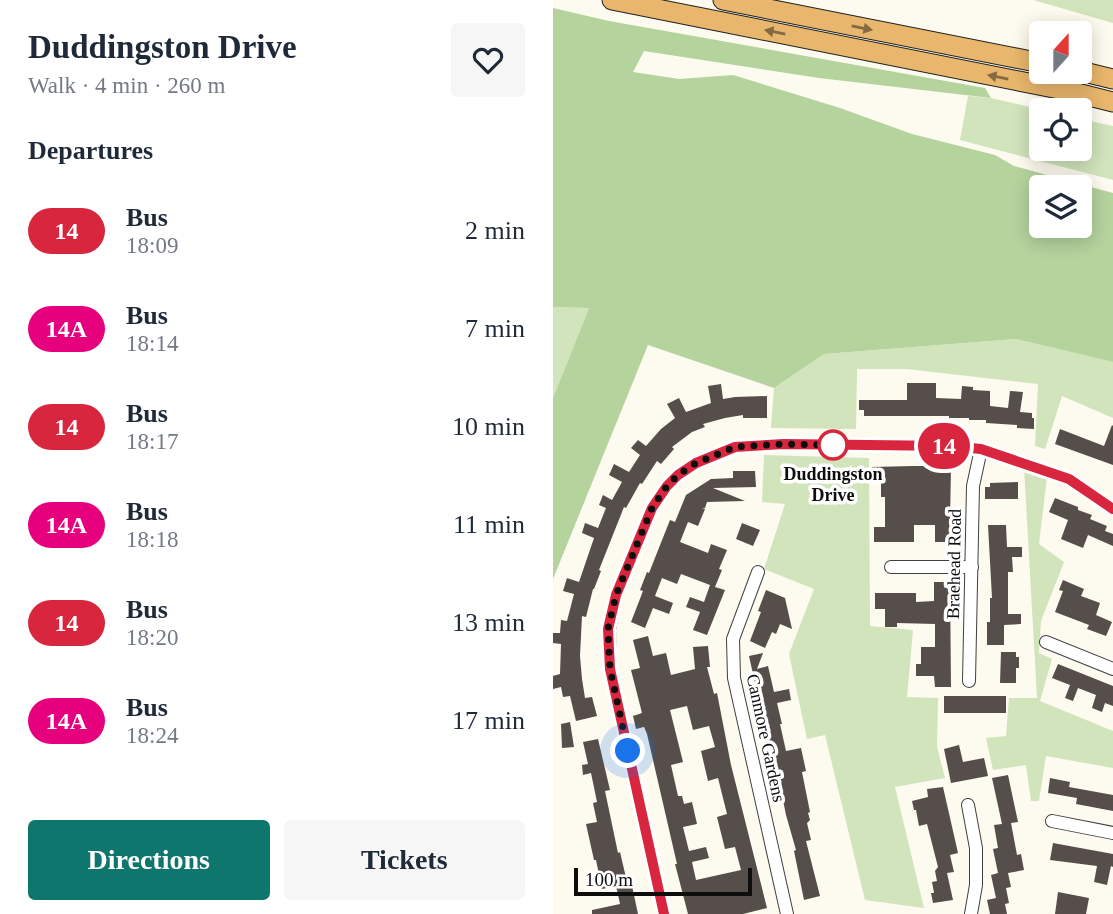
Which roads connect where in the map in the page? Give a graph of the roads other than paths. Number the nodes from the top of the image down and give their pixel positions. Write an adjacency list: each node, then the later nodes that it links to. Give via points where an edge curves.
1 (612, 0): 6 (highway, one-way to 1)
2 (723, 0): 3 (highway, one-way to 3)
3 (1029, 61)
4 (1092, 74): 5 (highway)
5 (1113, 79)
6 (1113, 102)
7 (981, 449): 8 (street, via 1069,479); 10 (street, Braehead Road, via 973,486); 18 (street, via 735,447 678,475 652,508 616,595 608,629 610,669)
8 (1113, 509)
9 (891, 567): 10 (street)
10 (972, 567): 14 (street, Braehead Road)
11 (758, 572): 19 (street, Canmore Gardens, via 733,639 734,678)
12 (1046, 642): 13 (street)
13 (1113, 669)
14 (969, 681)
15 (968, 805): 20 (street, via 976,848)
16 (1052, 821): 17 (street)
17 (1113, 833)
18 (664, 914)
19 (787, 914)
20 (971, 914)

